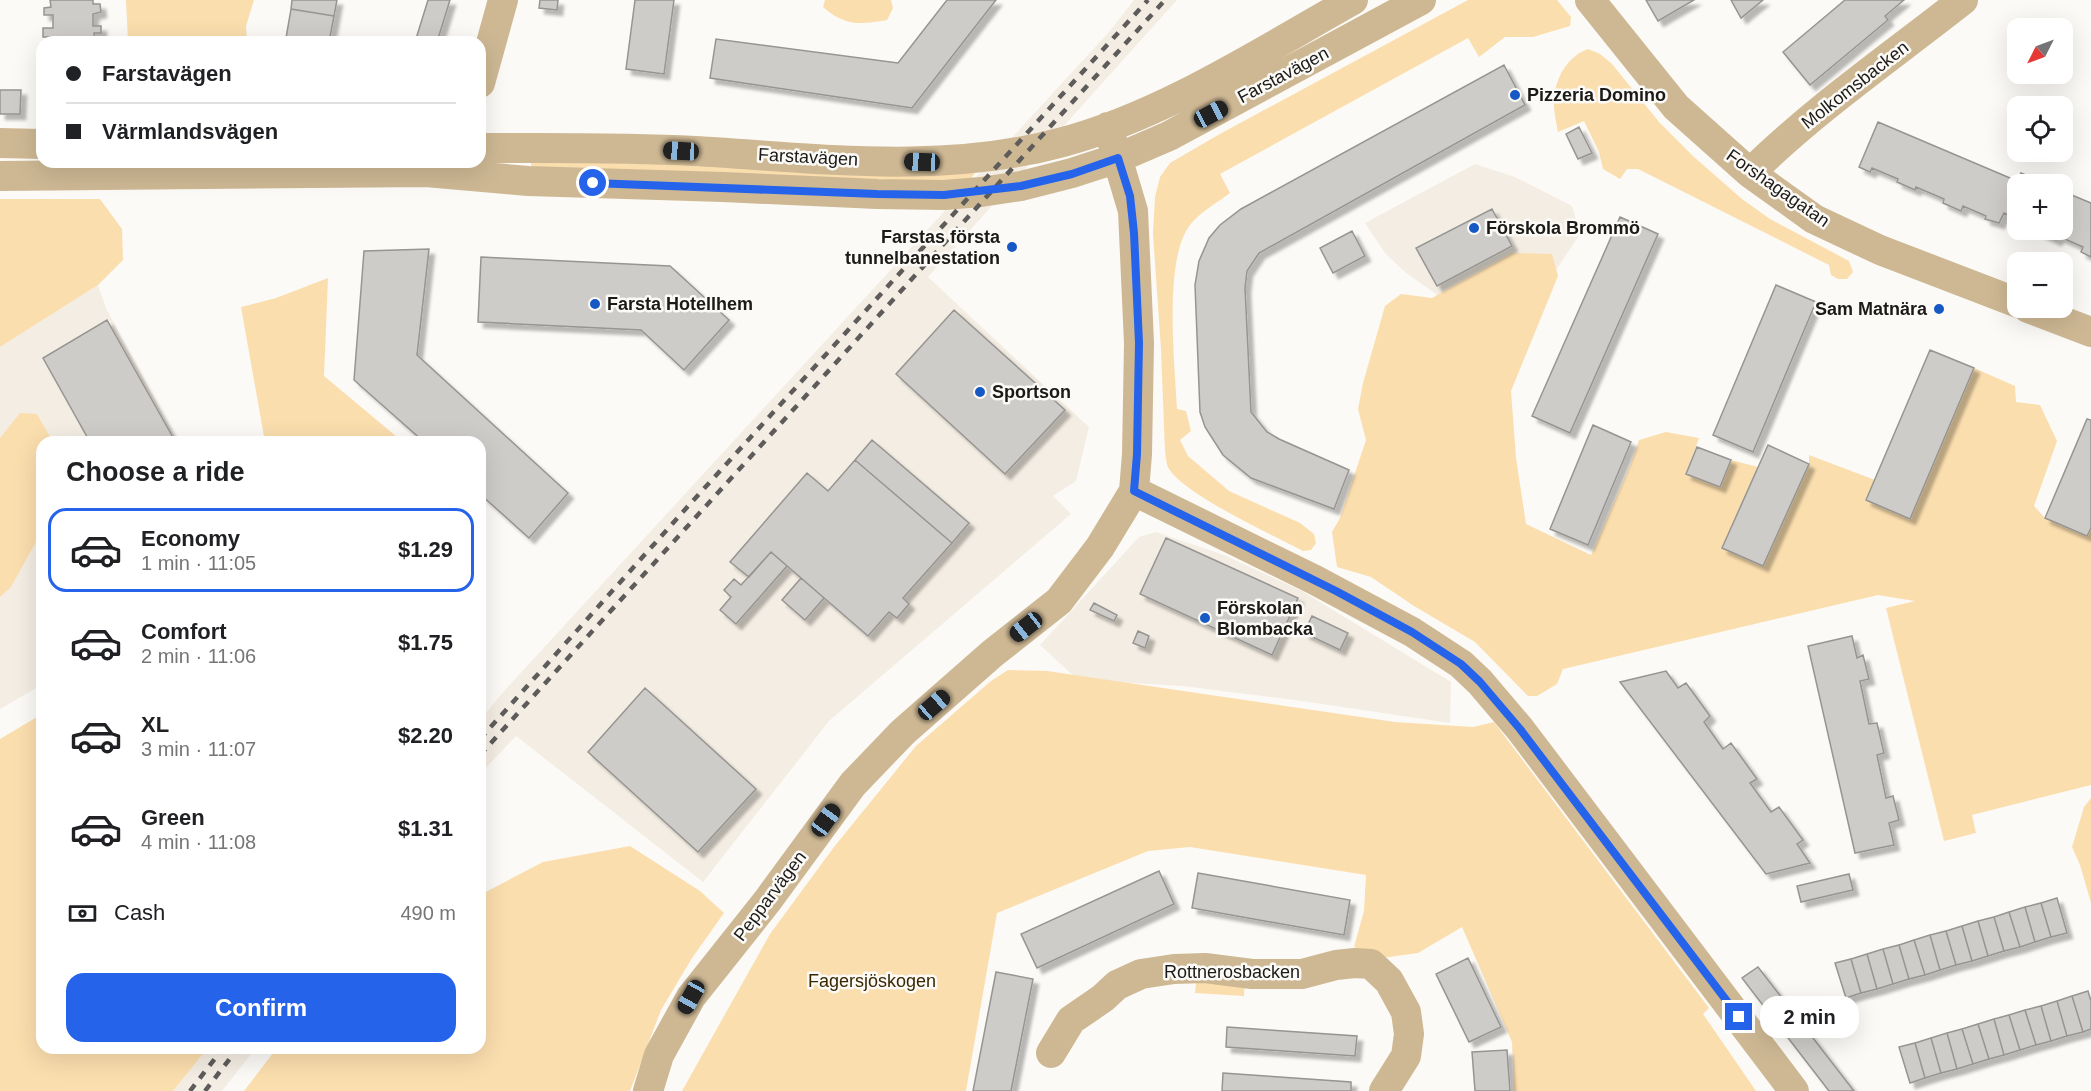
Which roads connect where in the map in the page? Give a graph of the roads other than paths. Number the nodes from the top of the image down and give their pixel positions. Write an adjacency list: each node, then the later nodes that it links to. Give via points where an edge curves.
1 (503, 0): 6 (street)
2 (1353, 0): 7 (street, Farstavägen, via 1231,69)
3 (1421, 0): 11 (street, Farstavägen, via 1169,136)
4 (1590, 0): 13 (street, Forshagagatan, via 1676,107)
5 (1963, 0): 13 (street, Molkomsbacken, via 1807,122)
6 (486, 61)
7 (1108, 127): 10 (street, Farstavägen, via 1062,142 975,159 922,162 637,148); 11 (street, Pepparvägen)
8 (0, 143): 9 (street)
9 (36, 144)
10 (486, 148)
11 (1118, 158): 12 (street, Farstavägen, via 1021,186 944,195 528,181); 18 (street, Pepparvägen, via 1134,223 1139,343)
12 (473, 169): 14 (street, Farstavägen)
13 (1750, 173): 15 (street, Forshagagatan, via 1814,219 1880,250)
14 (0, 176)
15 (2007, 299)
16 (2054, 318): 17 (street)
17 (2091, 332)
18 (1134, 491): 20 (street, Pepparvägen, via 1100,547 1059,601 903,732 853,784 691,997 659,1055); 22 (street, via 1336,591 1461,664 1530,741)
19 (1051, 1053): 21 (street, Rottnerosbacken, via 1071,1020 1117,986 1141,974 1205,968 1252,974 1302,974 1336,965 1371,964 1389,981 1406,1012 1409,1034 1406,1056)
20 (648, 1091)
21 (1384, 1091)
22 (1794, 1091)

